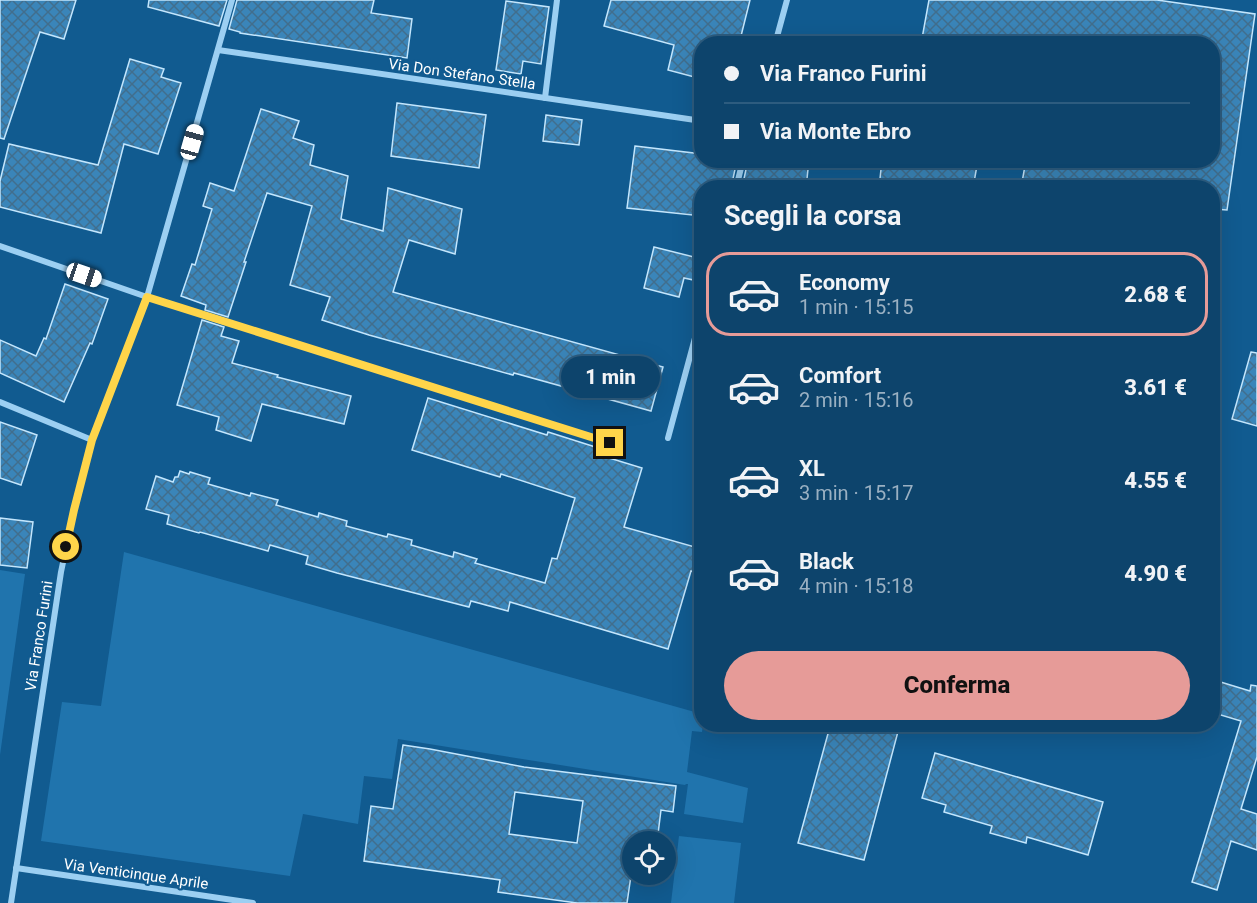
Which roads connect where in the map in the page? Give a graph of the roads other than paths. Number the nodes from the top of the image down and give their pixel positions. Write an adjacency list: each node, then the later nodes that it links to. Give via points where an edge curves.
1 (232, 0): 5 (street, Via Franco Furini)
2 (557, 0): 6 (street)
3 (787, 0): 4 (street)
4 (777, 36)
5 (218, 50): 6 (street, Via Don Stefano Stella); 9 (street, Via Franco Furini)
6 (544, 98): 7 (street, Via Don Stefano Stella)
7 (694, 120)
8 (0, 246): 9 (street)
9 (147, 297): 13 (street, Via Franco Furini); 14 (street)
10 (694, 342): 12 (street)
11 (0, 402): 13 (street)
12 (668, 438)
13 (92, 440): 15 (street, Via Franco Furini, via 62,572)
14 (610, 443)
15 (16, 868): 16 (street, Via Franco Furini); 17 (street, Via Venticinque Aprile)
16 (11, 903)
17 (253, 903)

